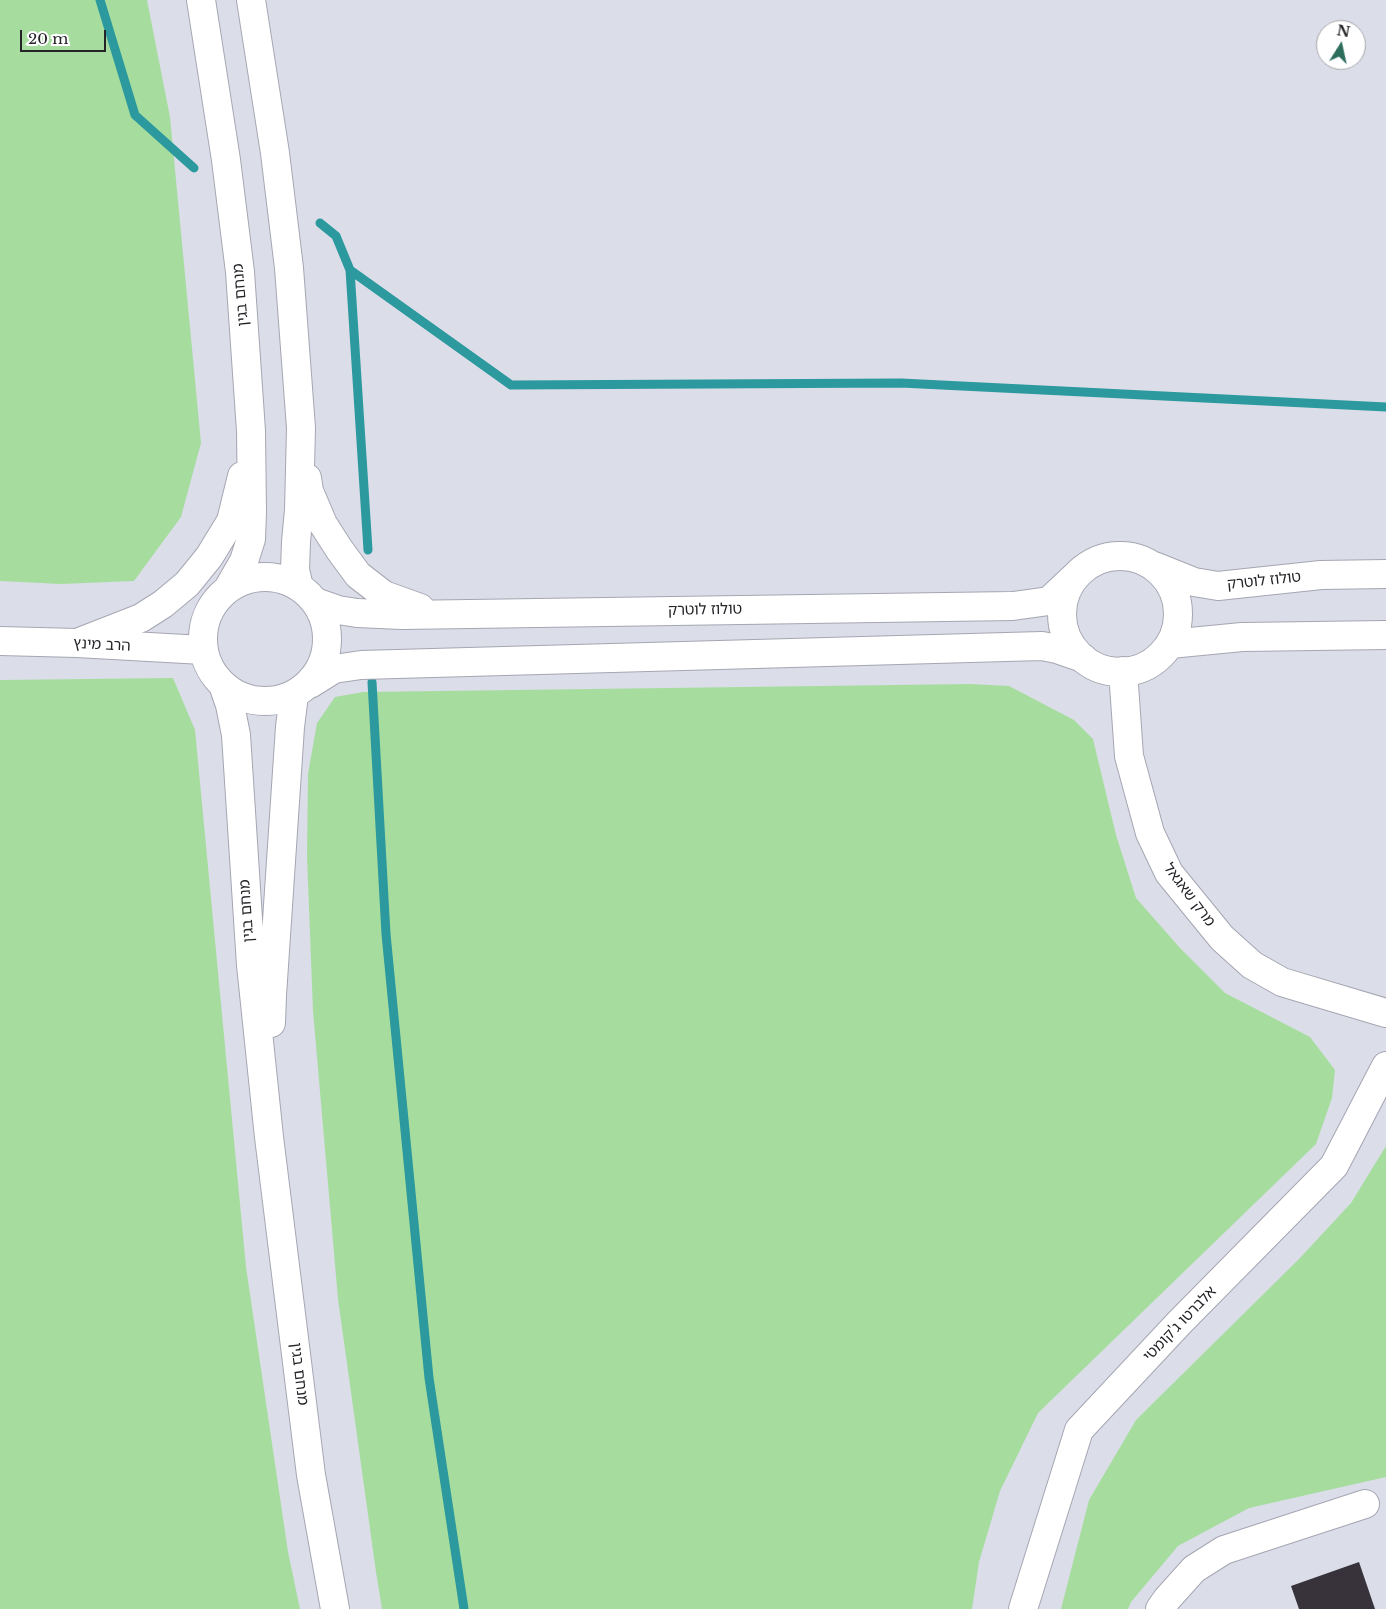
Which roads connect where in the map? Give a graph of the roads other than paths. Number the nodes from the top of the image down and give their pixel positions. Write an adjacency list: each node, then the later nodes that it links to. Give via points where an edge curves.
1 (200, 0): 4 (main road, מנחם בגין, via 226,160)
2 (251, 0): 3 (main road, via 289,268)
3 (301, 428): 9 (main road, via 295,570); 10 (main road, via 309,491 323,524 358,575 384,595)
4 (251, 431): 8 (main road, מנחם בגין, via 251,539 244,561); 13 (main road, via 231,521 209,557 163,604 141,618)
5 (1146, 562): 6 (main road, via 1130,556 1114,556); 7 (main road, טולוז לוטרק, via 1194,582 1218,586 1321,575); 14 (main road, via 1162,573 1178,607 1177,626)
6 (1083, 569): 10 (main road, טולוז לוטרק, via 1049,601 1013,606); 16 (main road, via 1064,597 1062,613 1064,630 1071,646)
7 (1386, 574)
8 (229, 588): 9 (main road, via 242,580 272,577 286,580); 15 (main road, via 216,599 207,615 202,632)
9 (307, 594): 10 (main road, טולוז לוטרק, via 338,610 357,613); 19 (main road, via 324,617 328,635 320,669)
10 (438, 614)
11 (1386, 635): 14 (main road, via 1242,637)
12 (0, 641): 13 (main road, הרב מינץ)
13 (77, 643): 15 (main road, הרב מינץ)
14 (1170, 644): 17 (main road, via 1142,668)
15 (203, 650): 18 (main road, via 210,670)
16 (1083, 658): 17 (main road, via 1108,671); 19 (main road, via 1042,646 361,665 334,669)
17 (1123, 671): 20 (main road, מרק שאגאל, via 1129,756 1150,833 1169,873 1222,938 1252,965 1282,982)
18 (223, 685): 19 (main road, via 240,697 258,701 277,701); 22 (main road, מנחם בגין, via 236,735 250,965)
19 (302, 689): 22 (main road, מנחם בגין, via 290,727 272,995)
20 (1386, 1013)
21 (1386, 1066): 25 (main road, אלברטו ג'קומטי, via 1334,1166 1079,1430)
22 (269, 1137): 24 (main road, מנחם בגין, via 311,1474)
23 (1365, 1504): 26 (main road, via 1224,1550 1194,1569)
24 (335, 1609)
25 (1023, 1609)
26 (1160, 1609)

